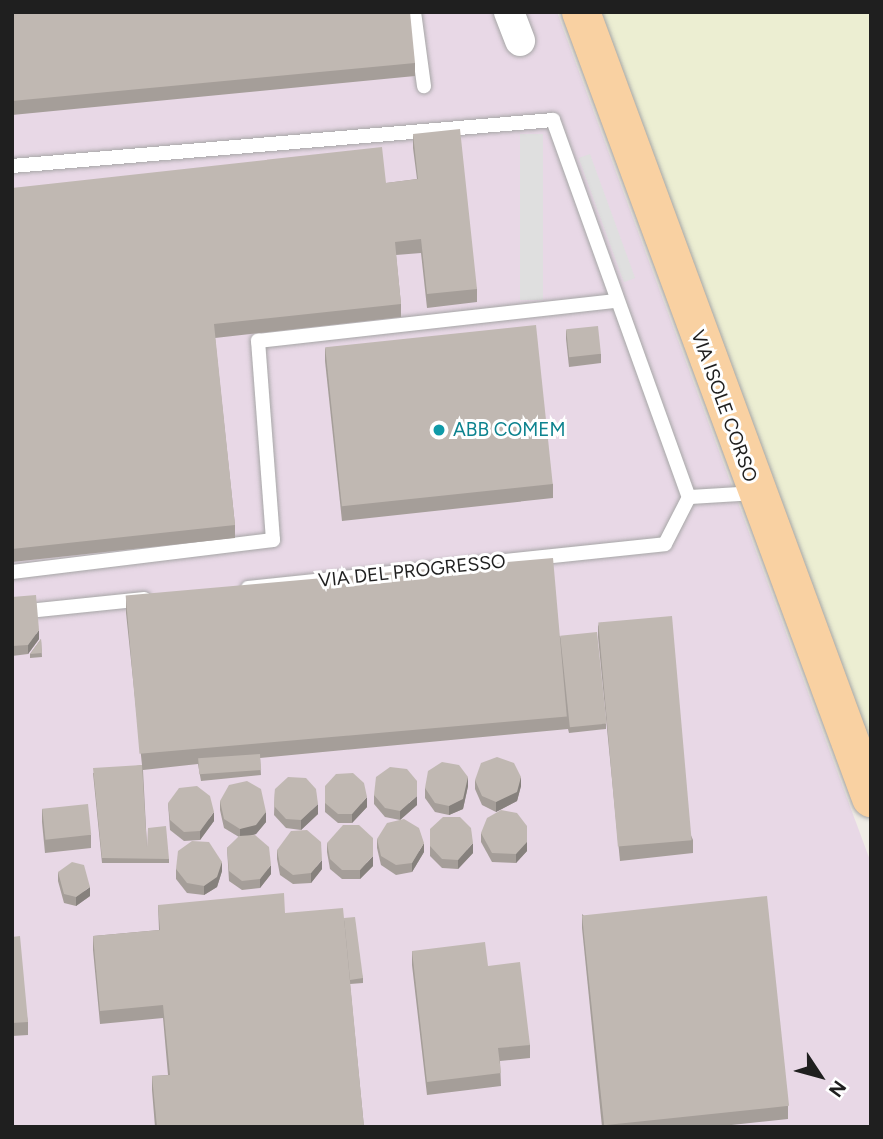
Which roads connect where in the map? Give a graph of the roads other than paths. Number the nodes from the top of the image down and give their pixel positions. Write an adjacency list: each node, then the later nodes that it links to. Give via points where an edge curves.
1 (414, 12): 5 (lane)
2 (509, 12): 4 (street)
3 (580, 12): 8 (main road, VIA ISOLE CORSO)
4 (520, 41)
5 (424, 86)
6 (12, 166): 7 (lane, via 553,120)
7 (616, 301): 9 (lane); 10 (lane, via 258,341 273,540)
8 (757, 493): 9 (lane); 14 (main road, VIA ISOLE CORSO)
9 (689, 497): 11 (lane, VIA DEL PROGRESSO, via 665,544)
10 (12, 572)
11 (229, 590)
12 (161, 597): 13 (lane)
13 (38, 610)
14 (871, 798)

